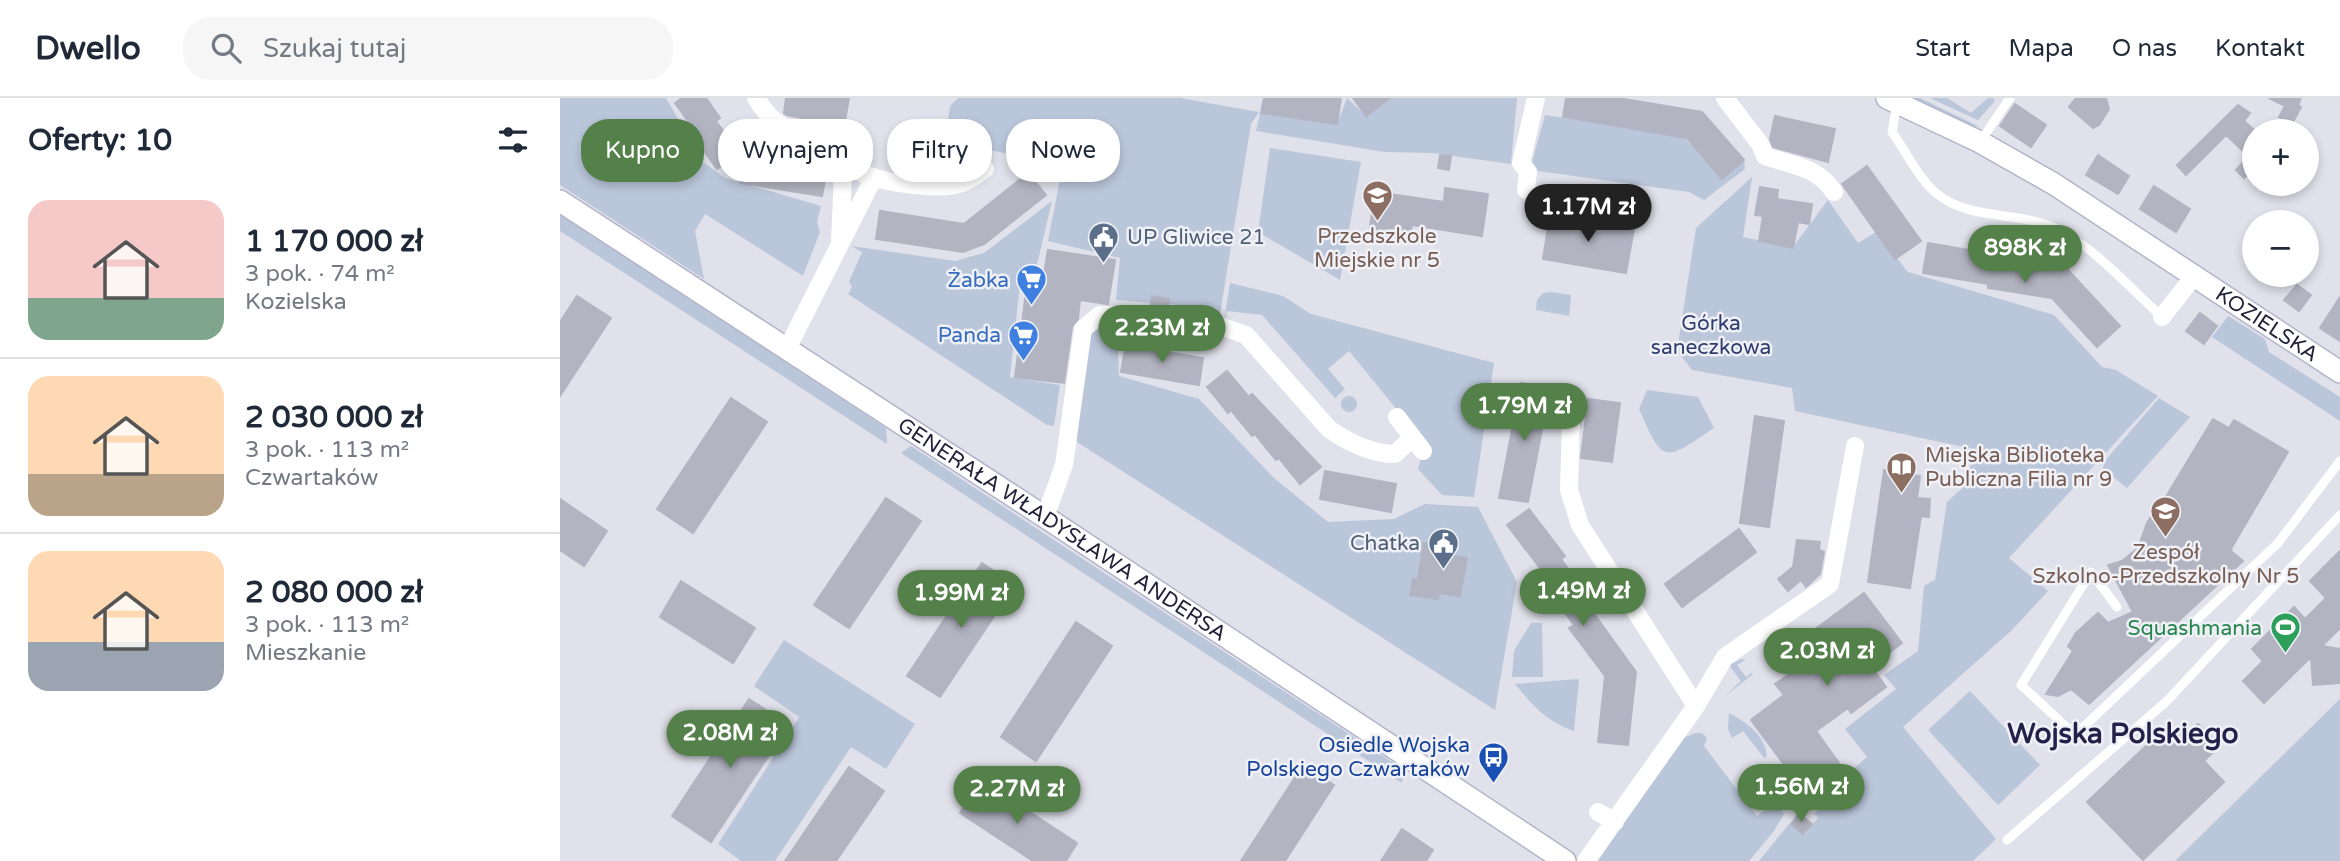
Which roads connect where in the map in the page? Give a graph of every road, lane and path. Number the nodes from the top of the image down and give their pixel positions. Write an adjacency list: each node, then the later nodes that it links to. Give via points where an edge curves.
1 (755, 98): 6 (street)
2 (1536, 98): 13 (street, via 1521,163 1528,172)
3 (1725, 98): 14 (street, via 1765,156 1810,169 1825,178)
4 (2010, 98): 7 (lane)
5 (1890, 99): 7 (street, KOZIELSKA); 18 (lane, KOZIELSKA, via 1892,132 1935,192 1968,211 2057,229)
6 (772, 119)
7 (1980, 142): 17 (street, KOZIELSKA)
8 (874, 177): 9 (street); 16 (street, via 850,229)
9 (887, 179)
10 (843, 182): 16 (street)
11 (916, 182): 12 (street, via 950,186)
12 (966, 182)
13 (1526, 190)
14 (1834, 192)
15 (560, 201): 19 (street, GENERAŁA WŁADYSŁAWA ANDERSA)
16 (840, 240): 19 (street)
17 (2195, 275): 18 (street, KOZIELSKA); 20 (street, KOZIELSKA)
18 (2162, 317)
19 (787, 349): 26 (street, GENERAŁA WŁADYSŁAWA ANDERSA)
20 (2340, 372)
21 (1396, 417): 26 (street, via 1417,445 1385,454 1329,429 1246,335 1220,326 1144,315 1100,315 1083,329 1064,465)
22 (1571, 419): 28 (street, via 1569,490 1580,525)
23 (1854, 446): 28 (street, via 1830,584 1726,657)
24 (2340, 461): 27 (lane, via 2278,544 2076,735 2021,685 2091,572)
25 (2340, 515): 31 (lane, via 2167,701)
26 (1045, 517): 32 (street, GENERAŁA WŁADYSŁAWA ANDERSA)
27 (2117, 607)
28 (1696, 706): 30 (street)
29 (1598, 812): 30 (street)
30 (1615, 821): 33 (street)
31 (2007, 841)
32 (1564, 861)
33 (1586, 861)

